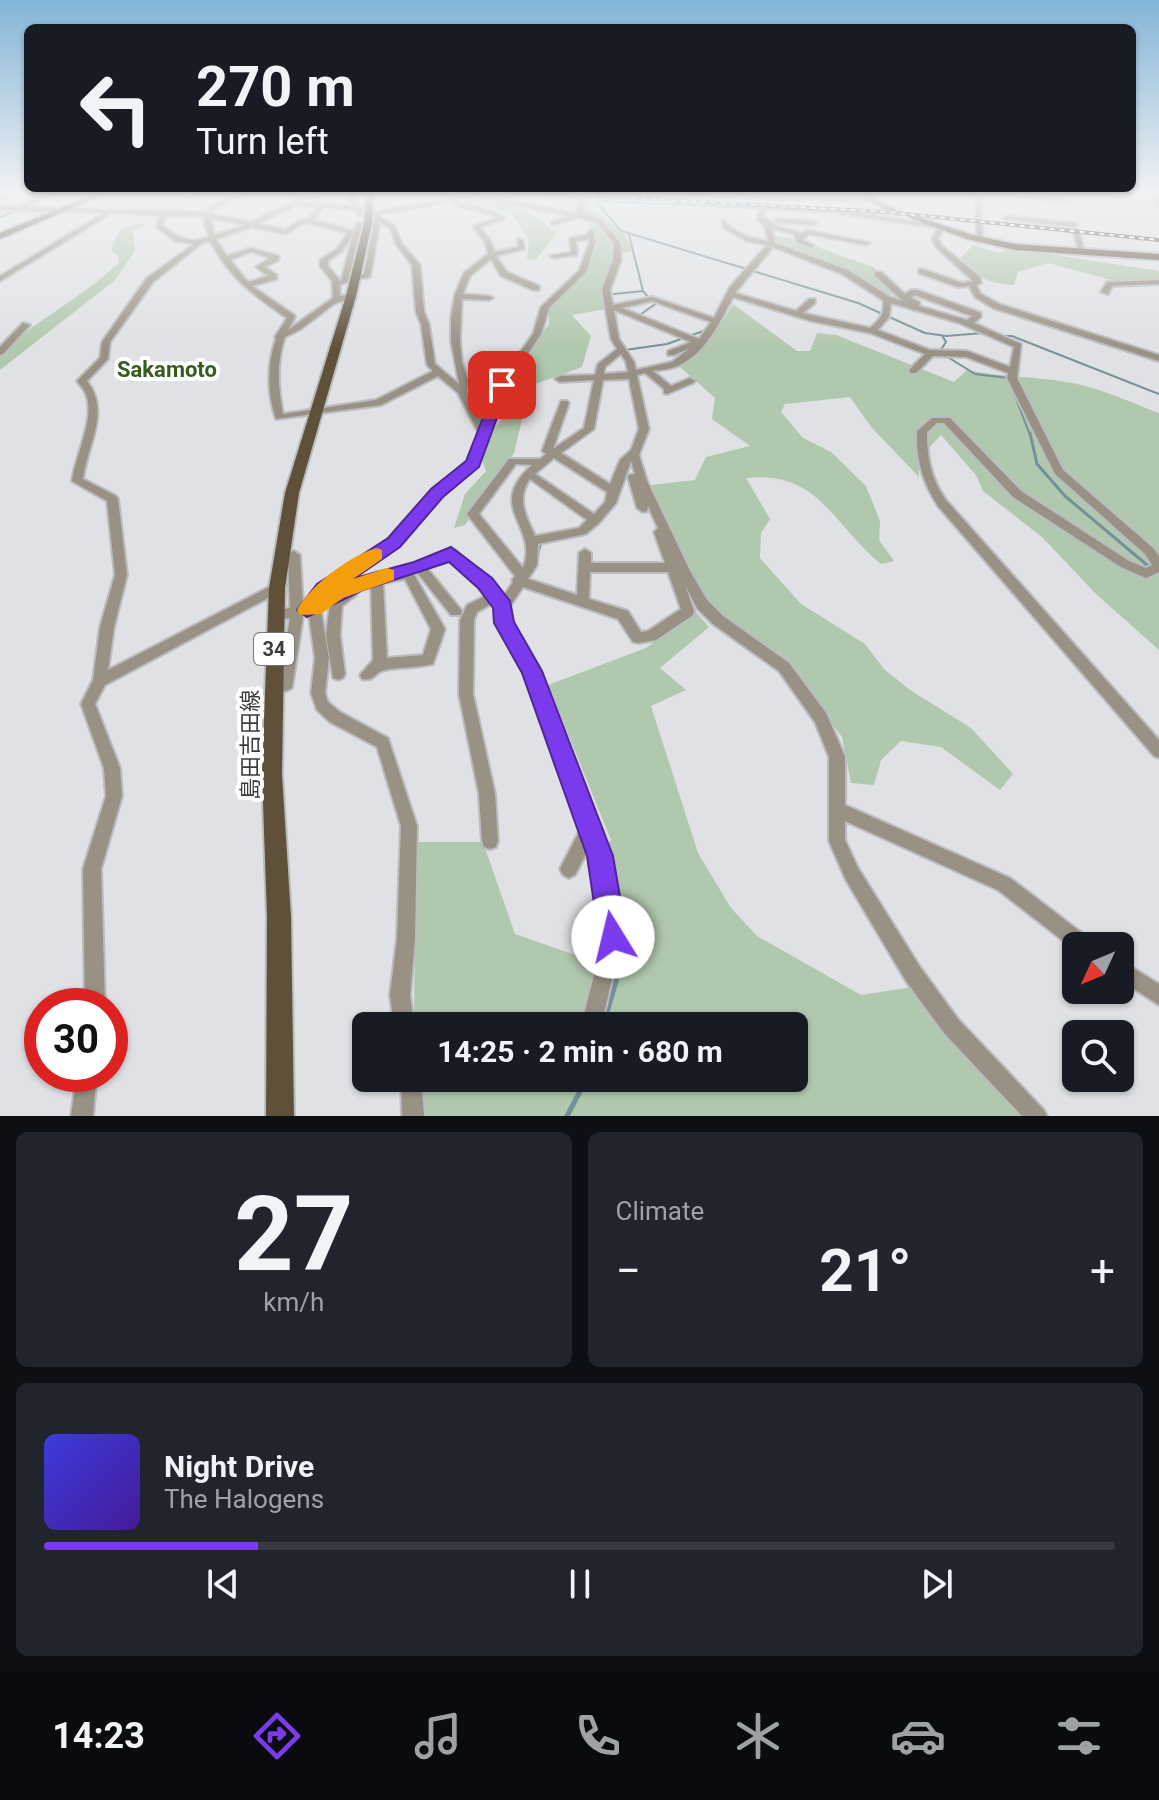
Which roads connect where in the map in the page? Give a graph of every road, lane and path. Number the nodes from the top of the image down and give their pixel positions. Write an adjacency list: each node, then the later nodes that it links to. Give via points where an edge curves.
1 (56, 245): 26 (street)
2 (200, 245): 88 (street, via 142,288 106,342 104,359 82,381 90,388 96,413 77,481 112,499 121,575)
3 (210, 245): 22 (street)
4 (343, 245): 29 (street, via 324,260)
5 (358, 245): 29 (street, via 344,282)
6 (360, 245): 33 (main road, 島田吉田線 / 34)
7 (400, 245): 56 (street, via 416,265 420,312)
8 (489, 245): 19 (street)
9 (521, 245): 19 (street)
10 (572, 245): 20 (street, via 572,255)
11 (592, 245): 64 (street, via 582,272 545,307 537,334 502,385)
12 (617, 245): 40 (street, via 606,290)
13 (771, 245): 35 (street)
14 (775, 245): 38 (street, via 859,279)
15 (938, 245): 31 (street, via 977,279)
16 (1010, 245): 18 (main road)
17 (1080, 245): 18 (street)
18 (1083, 253): 21 (main road)
19 (492, 255): 27 (street); 32 (street, via 504,274)
20 (554, 256)
21 (1159, 257)
22 (226, 259): 30 (street); 30 (street, via 251,250 276,258 260,267 274,277)
23 (922, 271): 31 (street)
24 (878, 274): 43 (street, via 905,298 914,292 978,315)
25 (450, 278): 27 (street)
26 (0, 279)
27 (465, 279): 36 (street)
28 (1159, 282): 34 (street, via 1110,284)
29 (336, 284): 33 (street)
30 (247, 285): 46 (street, via 291,317)
31 (973, 286): 52 (street, via 996,306)
32 (536, 288)
33 (347, 290): 46 (street, via 308,323); 63 (main road, 島田吉田線 / 34)
34 (1105, 292)
35 (730, 294): 41 (street); 42 (street)
36 (459, 296): 37 (street); 61 (street, via 456,332)
37 (489, 298)
38 (887, 299): 43 (street); 45 (street, via 886,318)
39 (812, 301): 41 (street)
40 (613, 308): 42 (street, via 650,299); 47 (street); 49 (street, via 615,339)
41 (797, 314): 45 (street)
42 (712, 320): 47 (street)
43 (969, 323): 54 (street, via 1018,346)
44 (26, 325): 48 (street)
45 (872, 331): 51 (street)
46 (279, 337): 63 (street, via 272,361 279,417)
47 (700, 343): 50 (street); 55 (street, via 675,364)
48 (0, 352)
49 (624, 352): 55 (street); 57 (street); 59 (street, via 601,366)
50 (671, 353)
51 (939, 353): 53 (street); 54 (street, via 967,354)
52 (1159, 358)
53 (913, 371)
54 (1012, 371): 75 (street, via 1023,405 1059,472 1149,551)
55 (649, 372): 57 (street); 60 (street, via 668,390)
56 (437, 373): 61 (street); 63 (street, via 378,403)
57 (631, 375): 59 (street); 66 (street, via 644,429)
58 (560, 379): 59 (street)
59 (601, 380): 65 (street, via 589,429)
60 (690, 381)
61 (462, 392): 64 (street)
62 (564, 403): 65 (street, via 548,444 547,451)
63 (315, 413): 74 (main road, 島田吉田線 / 34, via 292,493)
64 (482, 432): 84 (street, via 473,463 437,493 394,542)
65 (555, 455): 67 (street); 69 (street)
66 (630, 456): 69 (street); 70 (street); 71 (street)
67 (542, 462): 73 (street, via 526,474 515,493 515,510); 79 (street, via 513,461 473,514)
68 (534, 477): 72 (street)
69 (613, 491): 72 (street)
70 (643, 508)
71 (658, 514): 77 (street); 90 (street, via 702,604 784,667 821,718 837,757)
72 (595, 520): 73 (street, via 582,531)
73 (536, 540): 79 (street)
74 (282, 557): 80 (main road, 島田吉田線 / 34); 84 (street, via 294,555)
75 (1159, 566): 89 (street, via 1146,573 1125,564 1017,494 947,420 935,420 922,431 924,474 942,503)
76 (419, 567): 78 (street); 82 (street, via 451,553); 83 (street)
77 (671, 568): 81 (street, via 584,560); 81 (street, via 688,611 651,636 638,638 623,615)
78 (374, 579): 84 (street); 85 (street); 85 (street, via 408,574 438,629 428,660); 86 (street, via 336,604)
79 (522, 580): 81 (street); 82 (street)
80 (277, 588): 84 (main road, 島田吉田線 / 34); 88 (street)
81 (583, 601)
82 (499, 602): 91 (street, via 504,623 532,671); 92 (street, via 472,609 467,620 466,694 487,794)
83 (456, 611)
84 (294, 612): 98 (street, via 322,658 322,706 383,743 409,826); 103 (main road, 島田吉田線 / 34, via 273,691)
85 (379, 665): 87 (street)
86 (338, 674)
87 (367, 675)
88 (100, 681): 96 (street, via 88,704 112,768 114,796 92,869)
89 (1159, 751)
90 (839, 810): 94 (street, via 1004,884); 105 (street, via 837,841 913,974 951,1026)
91 (590, 828): 93 (street); 99 (street, via 600,856 613,937)
92 (490, 841)
93 (569, 869)
94 (1067, 932)
95 (1134, 978): 97 (street)
96 (95, 988)
97 (1159, 995)
98 (402, 1012)
99 (594, 1012)
100 (85, 1092): 102 (street)
101 (412, 1092): 104 (street)
102 (82, 1116)
103 (280, 1116)
104 (413, 1116)
105 (1036, 1116)

